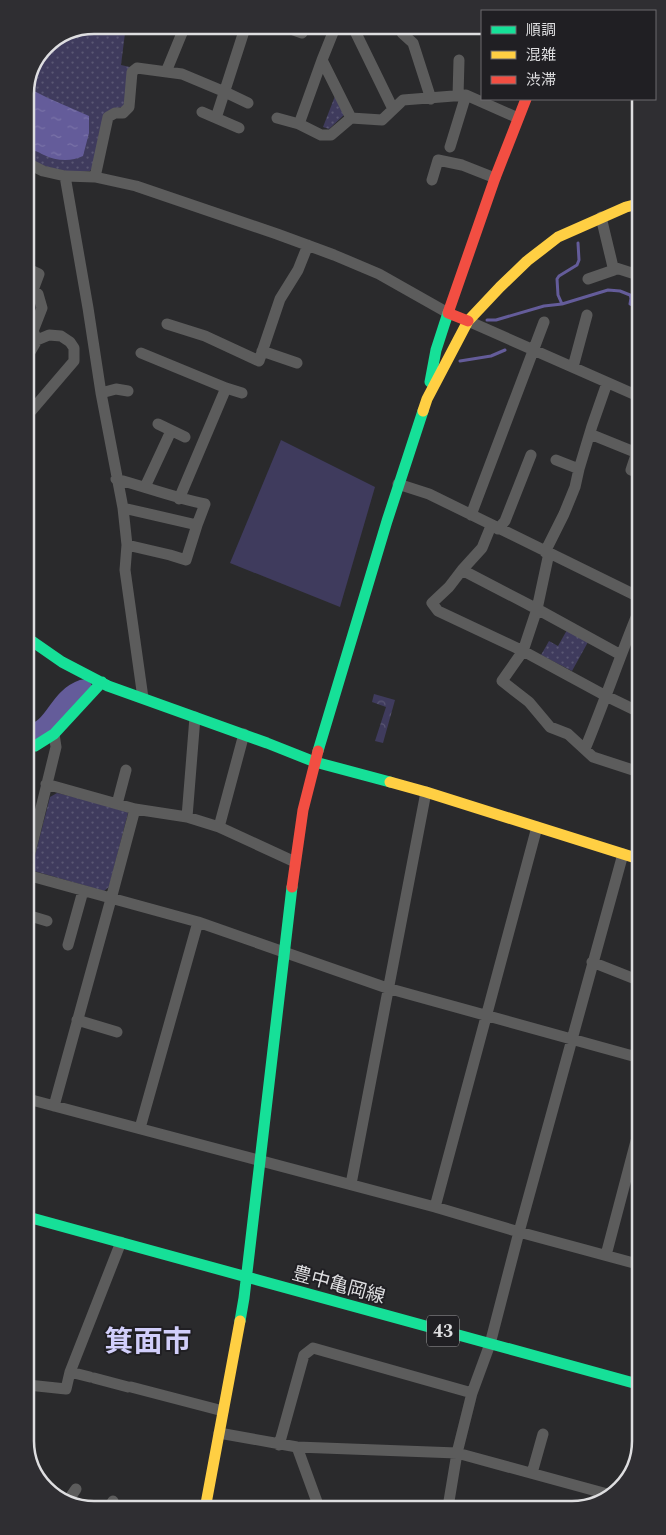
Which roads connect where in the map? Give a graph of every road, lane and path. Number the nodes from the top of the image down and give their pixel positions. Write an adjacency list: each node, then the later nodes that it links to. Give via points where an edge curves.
1 (182, 34): 8 (street)
2 (243, 34): 9 (street)
3 (332, 34): 6 (street)
4 (356, 34): 14 (street)
5 (406, 34): 11 (street, via 416,40)
6 (322, 60): 18 (street); 20 (street)
7 (458, 60): 10 (street)
8 (166, 72): 9 (street, via 182,74); 25 (street, via 137,68 132,72 129,107 123,113 108,117)
9 (225, 92): 13 (street); 16 (street)
10 (462, 95): 11 (street); 19 (street); 22 (street)
11 (431, 99): 14 (street, via 403,100)
12 (526, 100): 19 (street)
13 (248, 103)
14 (393, 110): 18 (street, via 382,120)
15 (202, 112): 16 (street)
16 (216, 118): 21 (street)
17 (276, 118): 20 (street)
18 (351, 118): 20 (street, via 331,135 321,135)
19 (518, 118): 26 (street)
20 (299, 124)
21 (239, 128)
22 (450, 147)
23 (34, 166): 24 (street)
24 (65, 176): 25 (street); 54 (street)
25 (95, 177): 30 (street, via 136,186)
26 (495, 178): 27 (street, via 438,160); 37 (street)
27 (432, 180)
28 (632, 206): 29 (street)
29 (601, 217): 32 (street); 39 (street, via 558,238 527,261)
30 (308, 245): 37 (street, via 379,274); 47 (street, via 298,270 280,299)
31 (34, 271): 35 (street, via 39,274)
32 (614, 272): 33 (street); 34 (street)
33 (632, 274)
34 (592, 279)
35 (34, 287)
36 (34, 291): 42 (street, via 42,308)
37 (448, 313): 39 (street); 57 (street, via 436,350)
38 (587, 315): 50 (street)
39 (468, 321): 46 (street); 57 (street)
40 (544, 322): 46 (street)
41 (167, 324): 47 (street, via 205,336 259,361)
42 (34, 331)
43 (34, 331): 44 (street)
44 (37, 340): 45 (street); 58 (street, via 49,335 61,336 74,348 74,361)
45 (34, 345)
46 (534, 350): 50 (street); 72 (street)
47 (262, 352): 49 (street)
48 (141, 353): 52 (street)
49 (297, 363)
50 (572, 367): 51 (street)
51 (607, 383): 56 (street); 61 (street)
52 (226, 388): 55 (street); 70 (street)
53 (128, 391): 54 (street, via 116,389)
54 (100, 393): 67 (street)
55 (242, 393)
56 (632, 393)
57 (427, 399): 68 (street)
58 (34, 408)
59 (158, 424): 60 (street)
60 (171, 431): 62 (street); 69 (street)
61 (590, 434): 63 (street); 66 (street)
62 (185, 437)
63 (632, 449)
64 (531, 455): 74 (street, via 505,521)
65 (556, 460): 66 (street)
66 (579, 469): 76 (street, via 575,487)
67 (116, 479): 69 (street); 71 (street)
68 (398, 484): 72 (street, via 429,494); 93 (street)
69 (145, 486): 70 (street)
70 (179, 499): 73 (street, via 205,504)
71 (123, 508): 73 (street); 75 (street)
72 (471, 515): 74 (street)
73 (197, 525): 75 (street, via 186,560)
74 (495, 527): 76 (street); 77 (street)
75 (127, 545): 86 (street, via 125,570)
76 (547, 552): 78 (street); 79 (street)
77 (462, 570): 79 (street); 82 (street, via 432,603 438,610)
78 (632, 594)
79 (537, 609): 82 (street); 83 (street)
80 (632, 627): 83 (street)
81 (34, 643): 84 (street, via 62,662)
82 (522, 651): 85 (street); 92 (street, via 502,681 529,702 550,727 568,734)
83 (620, 655): 85 (street)
84 (102, 682): 86 (street); 89 (street)
85 (606, 696): 87 (street); 92 (street)
86 (143, 698): 88 (street)
87 (632, 709)
88 (195, 717): 90 (street); 100 (street)
89 (54, 734): 91 (street); 96 (street, via 56,747)
90 (244, 734): 93 (street); 101 (street)
91 (34, 746)
92 (585, 749): 95 (street, via 593,757)
93 (315, 762): 97 (street); 106 (street)
94 (126, 770): 98 (street)
95 (632, 770)
96 (46, 784): 98 (street); 103 (street)
97 (426, 792): 102 (street); 117 (street)
98 (117, 804): 99 (street)
99 (134, 809): 100 (street); 109 (street)
100 (187, 817): 101 (street)
101 (219, 827): 106 (street)
102 (537, 827): 104 (street); 118 (street)
103 (34, 835)
104 (623, 854): 105 (street); 115 (street)
105 (632, 857)
106 (295, 862): 114 (street)
107 (34, 877): 108 (street)
108 (83, 891): 109 (street); 113 (street)
109 (112, 899): 112 (street); 119 (street)
110 (34, 917): 111 (street)
111 (47, 921)
112 (198, 922): 114 (street); 125 (street)
113 (68, 945)
114 (285, 953): 117 (street); 127 (street)
115 (592, 962): 116 (street); 121 (street)
116 (632, 978)
117 (387, 988): 118 (street); 128 (street)
118 (487, 1016): 121 (street); 129 (street)
119 (77, 1020): 120 (street); 124 (street)
120 (117, 1032)
121 (572, 1038): 122 (street); 131 (street)
122 (632, 1056)
123 (34, 1101): 124 (street)
124 (54, 1106): 125 (street)
125 (140, 1128): 127 (street)
126 (632, 1156): 133 (street)
127 (260, 1161): 128 (street); 135 (street)
128 (351, 1184): 129 (street)
129 (435, 1207): 131 (street)
130 (34, 1219): 132 (street, 豊中亀岡線 / 43)
131 (519, 1232): 133 (street); 136 (street)
132 (121, 1242): 135 (street, 豊中亀岡線 / 43); 137 (street)
133 (606, 1255): 134 (street)
134 (632, 1263)
135 (246, 1276): 136 (street, 豊中亀岡線 / 43); 141 (street)
136 (490, 1344): 138 (street, 豊中亀岡線 / 43); 140 (street)
137 (70, 1372): 139 (street, via 66,1389); 141 (street)
138 (632, 1383)
139 (34, 1386)
140 (472, 1393): 144 (street, via 314,1348 304,1355); 146 (street)
141 (223, 1412): 142 (street)
142 (219, 1433): 144 (street); 151 (street)
143 (543, 1434): 147 (street)
144 (279, 1445): 145 (street)
145 (297, 1447): 146 (street); 152 (street)
146 (457, 1453): 147 (street); 153 (street)
147 (532, 1474): 149 (street)
148 (76, 1489): 150 (street)
149 (602, 1493)
150 (71, 1497)
151 (206, 1501)
152 (317, 1501)
153 (449, 1501)

